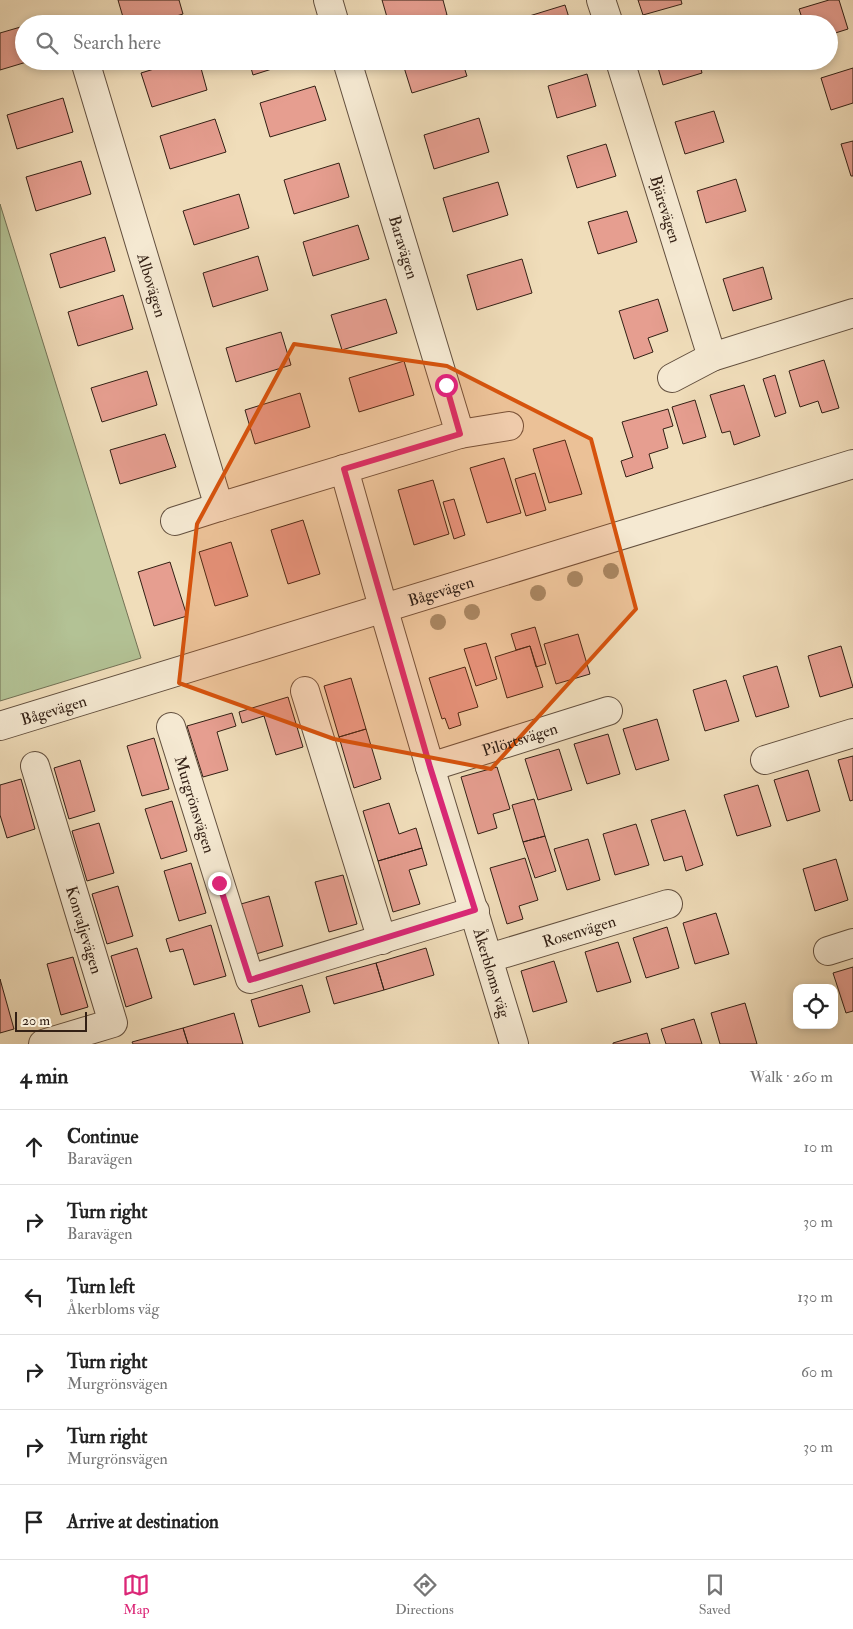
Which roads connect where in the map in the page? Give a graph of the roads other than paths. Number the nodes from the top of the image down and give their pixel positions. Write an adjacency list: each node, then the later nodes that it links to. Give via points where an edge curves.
1 (328, 0): 3 (street)
2 (601, 0): 4 (street)
3 (333, 15)
4 (606, 15)
5 (88, 70): 15 (street, Albovägen)
6 (350, 70): 12 (street, Baravägen)
7 (623, 70): 9 (street, Bjärevägen)
8 (853, 314): 9 (street)
9 (712, 357): 10 (street)
10 (672, 378)
11 (509, 426): 12 (street)
12 (460, 434): 14 (street)
13 (853, 464): 17 (street, Bågevägen)
14 (344, 469): 15 (street); 17 (street, Åkerbloms väg)
15 (219, 507): 16 (street)
16 (175, 521)
17 (383, 607): 20 (street, Bågevägen); 25 (street, Åkerbloms väg)
18 (305, 691): 28 (street)
19 (608, 711): 25 (street, Pilörtsvägen)
20 (0, 726)
21 (171, 727): 28 (street, Murgrönsvägen, via 250,980)
22 (853, 733): 23 (street)
23 (765, 760)
24 (35, 766): 32 (street, Konvaljevägen, via 113,1023)
25 (430, 767): 27 (street, Åkerbloms väg)
26 (668, 904): 31 (street, Rosenvägen)
27 (475, 910): 28 (street, Murgrönsvägen); 31 (street, Åkerbloms väg)
28 (382, 940)
29 (853, 943): 30 (street)
30 (828, 951)
31 (489, 958): 33 (street, Åkerbloms väg)
32 (42, 1044)
33 (514, 1044)

